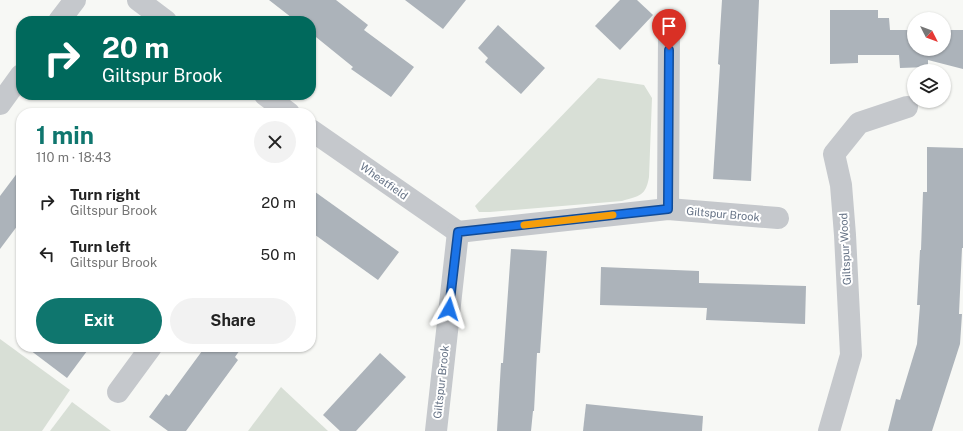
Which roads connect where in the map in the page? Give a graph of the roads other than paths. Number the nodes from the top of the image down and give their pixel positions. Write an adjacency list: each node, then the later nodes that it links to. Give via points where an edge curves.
1 (74, 0): 3 (street)
2 (138, 0): 4 (street)
3 (63, 16)
4 (159, 16)
5 (669, 34): 12 (street)
6 (16, 81): 8 (street)
7 (272, 100): 10 (street)
8 (0, 104)
9 (907, 107): 18 (street, Giltspur Wood, via 859,123 834,154 841,185 851,355)
10 (282, 108)
11 (316, 133): 14 (street, Wheatfield)
12 (668, 209): 13 (street, Giltspur Brook); 14 (street, Giltspur Brook)
13 (778, 218)
14 (458, 232): 17 (street, Giltspur Brook)
15 (147, 352): 16 (street)
16 (118, 392)
17 (436, 431)
18 (829, 431)

